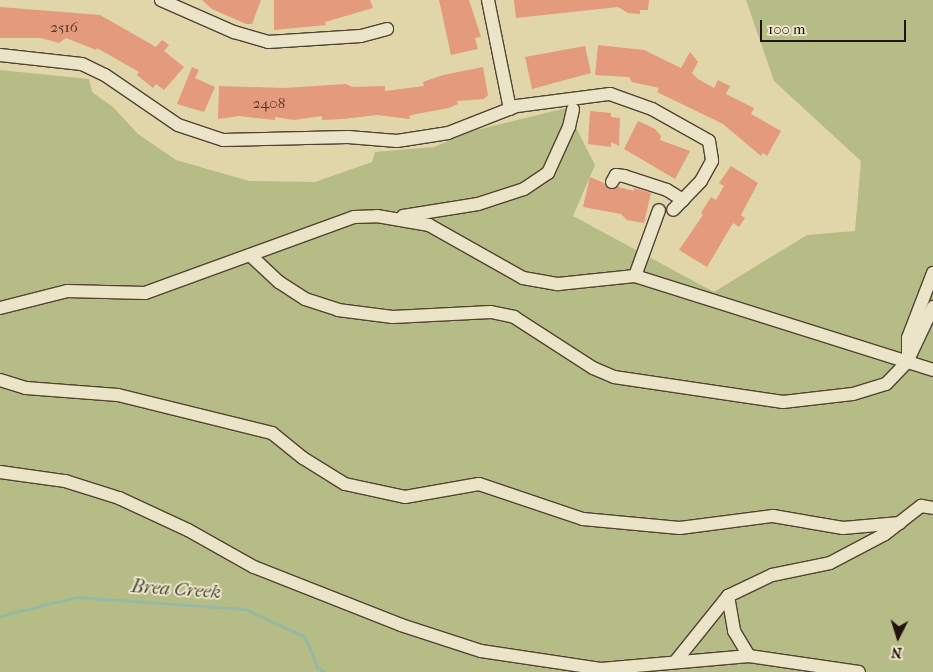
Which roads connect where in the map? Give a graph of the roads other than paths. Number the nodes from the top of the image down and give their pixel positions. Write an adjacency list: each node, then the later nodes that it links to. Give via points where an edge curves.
1 (161, 0): 3 (street, via 234,32 268,42 361,36)
2 (488, 0): 5 (street)
3 (387, 30)
4 (0, 54): 5 (street, via 82,64 105,74 178,125 223,140 348,137 397,142 448,133)
5 (510, 109): 8 (street, via 610,94 652,108 709,141 712,161 701,181)
6 (573, 109): 11 (street, via 569,128 548,173 524,189 478,204)
7 (612, 182): 8 (street, via 616,175 624,176 667,190)
8 (682, 200): 10 (street)
9 (659, 210): 14 (street)
10 (673, 210)
11 (390, 217): 12 (street, via 354,217); 14 (street, via 429,225 524,278 558,284)
12 (250, 255): 16 (street, via 145,293 67,291); 17 (street, via 279,282 305,299 338,310 393,318 491,312 514,317 593,368 614,377 783,402 809,402 886,384)
13 (933, 273): 17 (street, via 908,338)
14 (636, 276): 17 (street)
15 (933, 307): 17 (street)
16 (0, 308)
17 (908, 362): 18 (street)
18 (933, 370)
19 (0, 380): 22 (street, via 26,388 118,395 272,433 303,458 345,484 405,496 479,484 584,520 680,528 773,516 843,528)
20 (0, 472): 25 (street, via 65,481 118,498 188,530 254,567 481,651 600,669)
21 (933, 508): 22 (street, via 921,506)
22 (900, 523): 23 (street, via 830,563 772,575)
23 (728, 596): 24 (street, via 734,631); 25 (street)
24 (749, 656): 25 (street); 26 (street)
25 (675, 662)
26 (859, 672)

